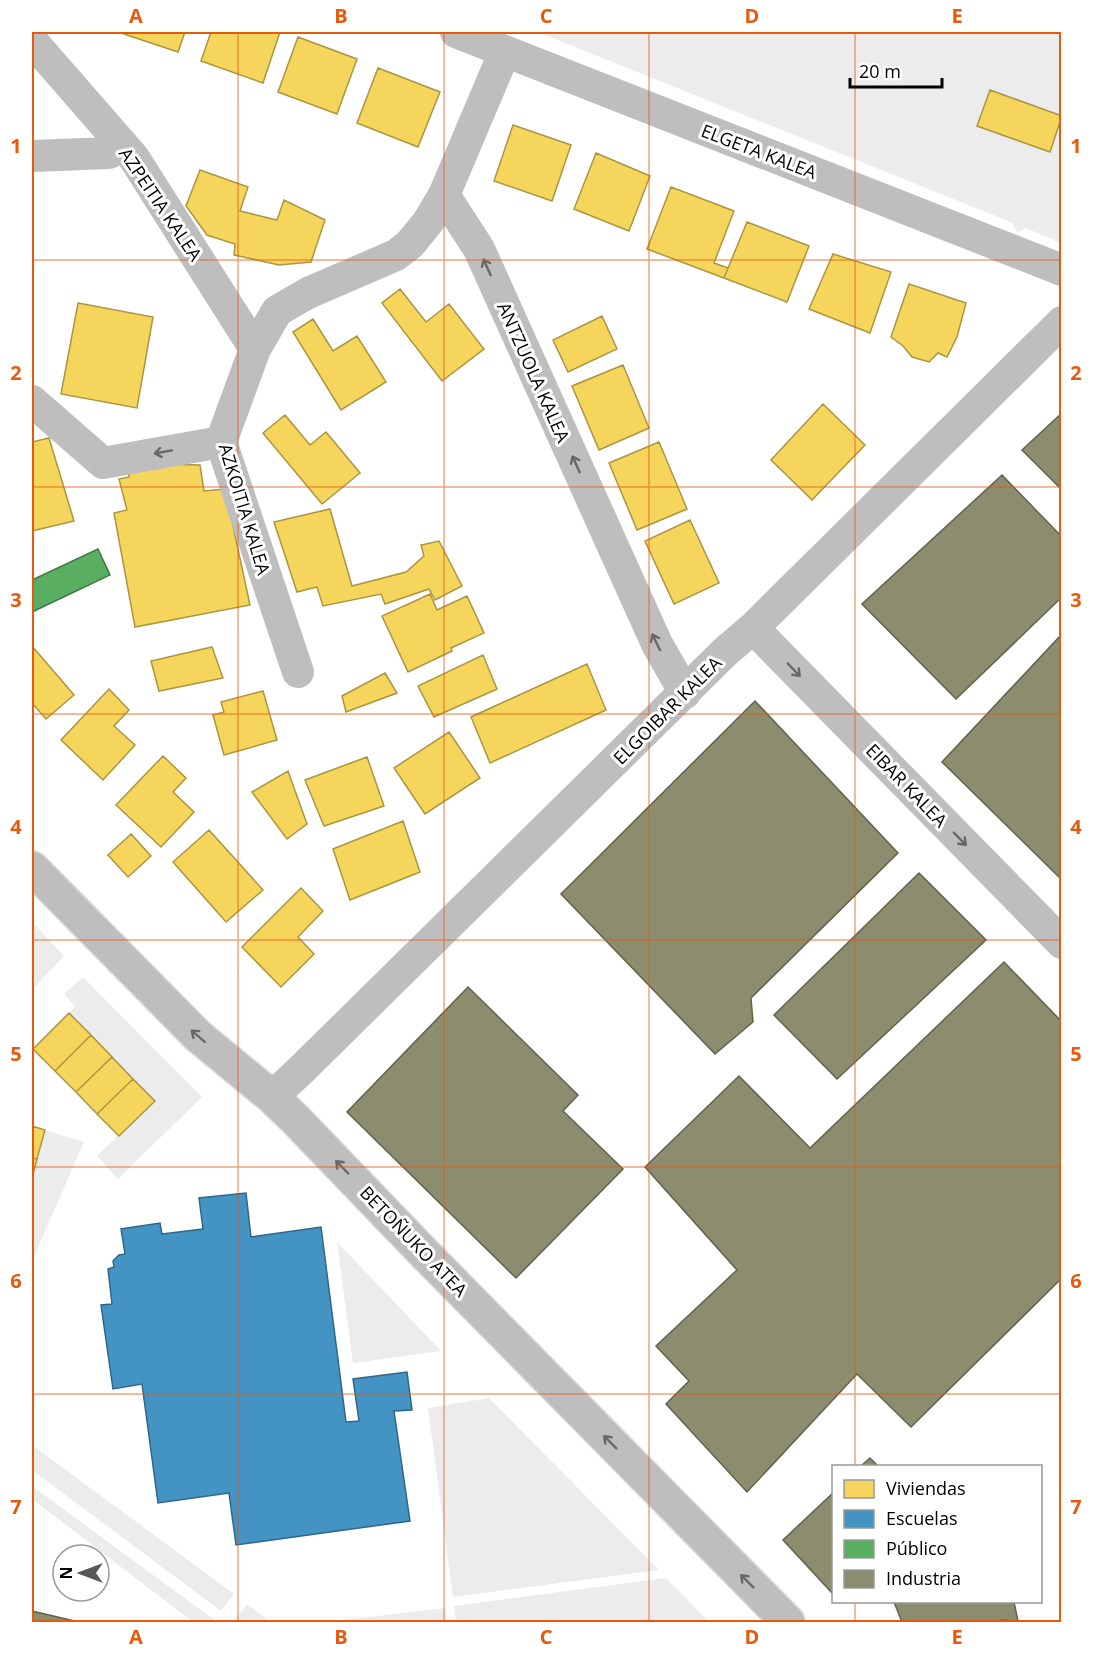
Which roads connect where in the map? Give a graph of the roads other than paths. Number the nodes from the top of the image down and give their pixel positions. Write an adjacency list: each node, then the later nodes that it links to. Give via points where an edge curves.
1 (456, 32): 3 (street, ELGETA KALEA)
2 (32, 41): 9 (street, AZPEITIA KALEA, via 134,158)
3 (506, 51): 6 (street); 7 (street, ELGETA KALEA)
4 (108, 153): 5 (street)
5 (32, 156)
6 (444, 195): 9 (street, AZKOITIA KALEA, via 410,244 396,255 308,293 277,311); 14 (street, ANTZUOLA KALEA, one-way to 6, via 657,644 478,249)
7 (1062, 270)
8 (1062, 322): 12 (street, ELGOIBAR KALEA)
9 (255, 349): 11 (street, AZKOITIA KALEA)
10 (32, 401): 11 (street, one-way to 10, via 103,463)
11 (221, 442): 13 (street, AZKOITIA KALEA)
12 (753, 628): 14 (street, ELGOIBAR KALEA); 16 (street, EIBAR KALEA, one-way to 16)
13 (298, 672)
14 (685, 693): 17 (street, ELGOIBAR KALEA)
15 (32, 868): 17 (main road, BETOÑUKO ATEA, one-way to 15, via 198,1036)
16 (1062, 943)
17 (272, 1097): 18 (main road, BETOÑUKO ATEA, one-way to 17)
18 (789, 1623)

